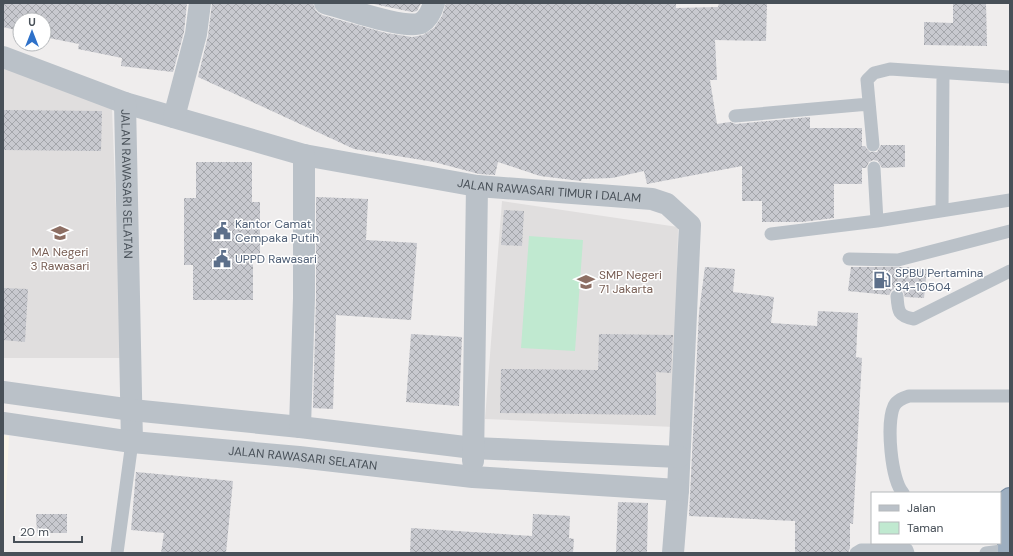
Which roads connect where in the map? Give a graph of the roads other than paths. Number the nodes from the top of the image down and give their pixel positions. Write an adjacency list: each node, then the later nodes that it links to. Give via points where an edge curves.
1 (200, 3): 10 (street, via 196,34)
2 (325, 3): 3 (street, via 402,25 420,23 432,12)
3 (434, 3)
4 (3, 58): 7 (street, JALAN RAWASARI TIMUR I DALAM)
5 (943, 74): 6 (lane); 8 (lane, via 890,69 874,72 867,80); 16 (lane)
6 (1010, 77)
7 (125, 103): 10 (street, JALAN RAWASARI TIMUR I DALAM); 25 (street, JALAN RAWASARI SELATAN)
8 (869, 104): 9 (lane); 11 (lane)
9 (735, 116)
10 (174, 117): 12 (street, JALAN RAWASARI TIMUR I DALAM)
11 (873, 145)
12 (304, 155): 14 (street, JALAN RAWASARI TIMUR I DALAM); 27 (street, via 304,298)
13 (874, 168): 17 (lane)
14 (478, 186): 29 (street); 30 (street, JALAN RAWASARI TIMUR I DALAM, via 652,199 667,204 690,225)
15 (1010, 200): 16 (lane)
16 (942, 210): 17 (lane)
17 (877, 221): 19 (lane)
18 (1010, 231): 20 (lane, via 898,263)
19 (771, 234)
20 (850, 259)
21 (1010, 271): 22 (lane, via 914,319 905,317 898,311)
22 (897, 296)
23 (3, 392): 25 (street)
24 (1010, 396): 33 (lane, via 909,396 900,399 894,406 890,431 895,476)
25 (132, 410): 27 (street); 28 (street, JALAN RAWASARI SELATAN)
26 (3, 423): 28 (street, JALAN RAWASARI SELATAN)
27 (300, 426): 29 (street)
28 (132, 442): 31 (street, JALAN RAWASARI SELATAN, via 299,457); 37 (lane)
29 (473, 448): 30 (street); 31 (street)
30 (679, 458): 32 (street)
31 (473, 477): 32 (street, JALAN RAWASARI SELATAN)
32 (678, 490): 38 (street)
33 (902, 492)
34 (1010, 499): 35 (highway)
35 (1010, 514): 36 (highway)
36 (1009, 552): 41 (lane)
37 (117, 553)
38 (673, 553)
39 (856, 553): 40 (lane, via 861,550 907,550)
40 (908, 553)
41 (986, 553)

